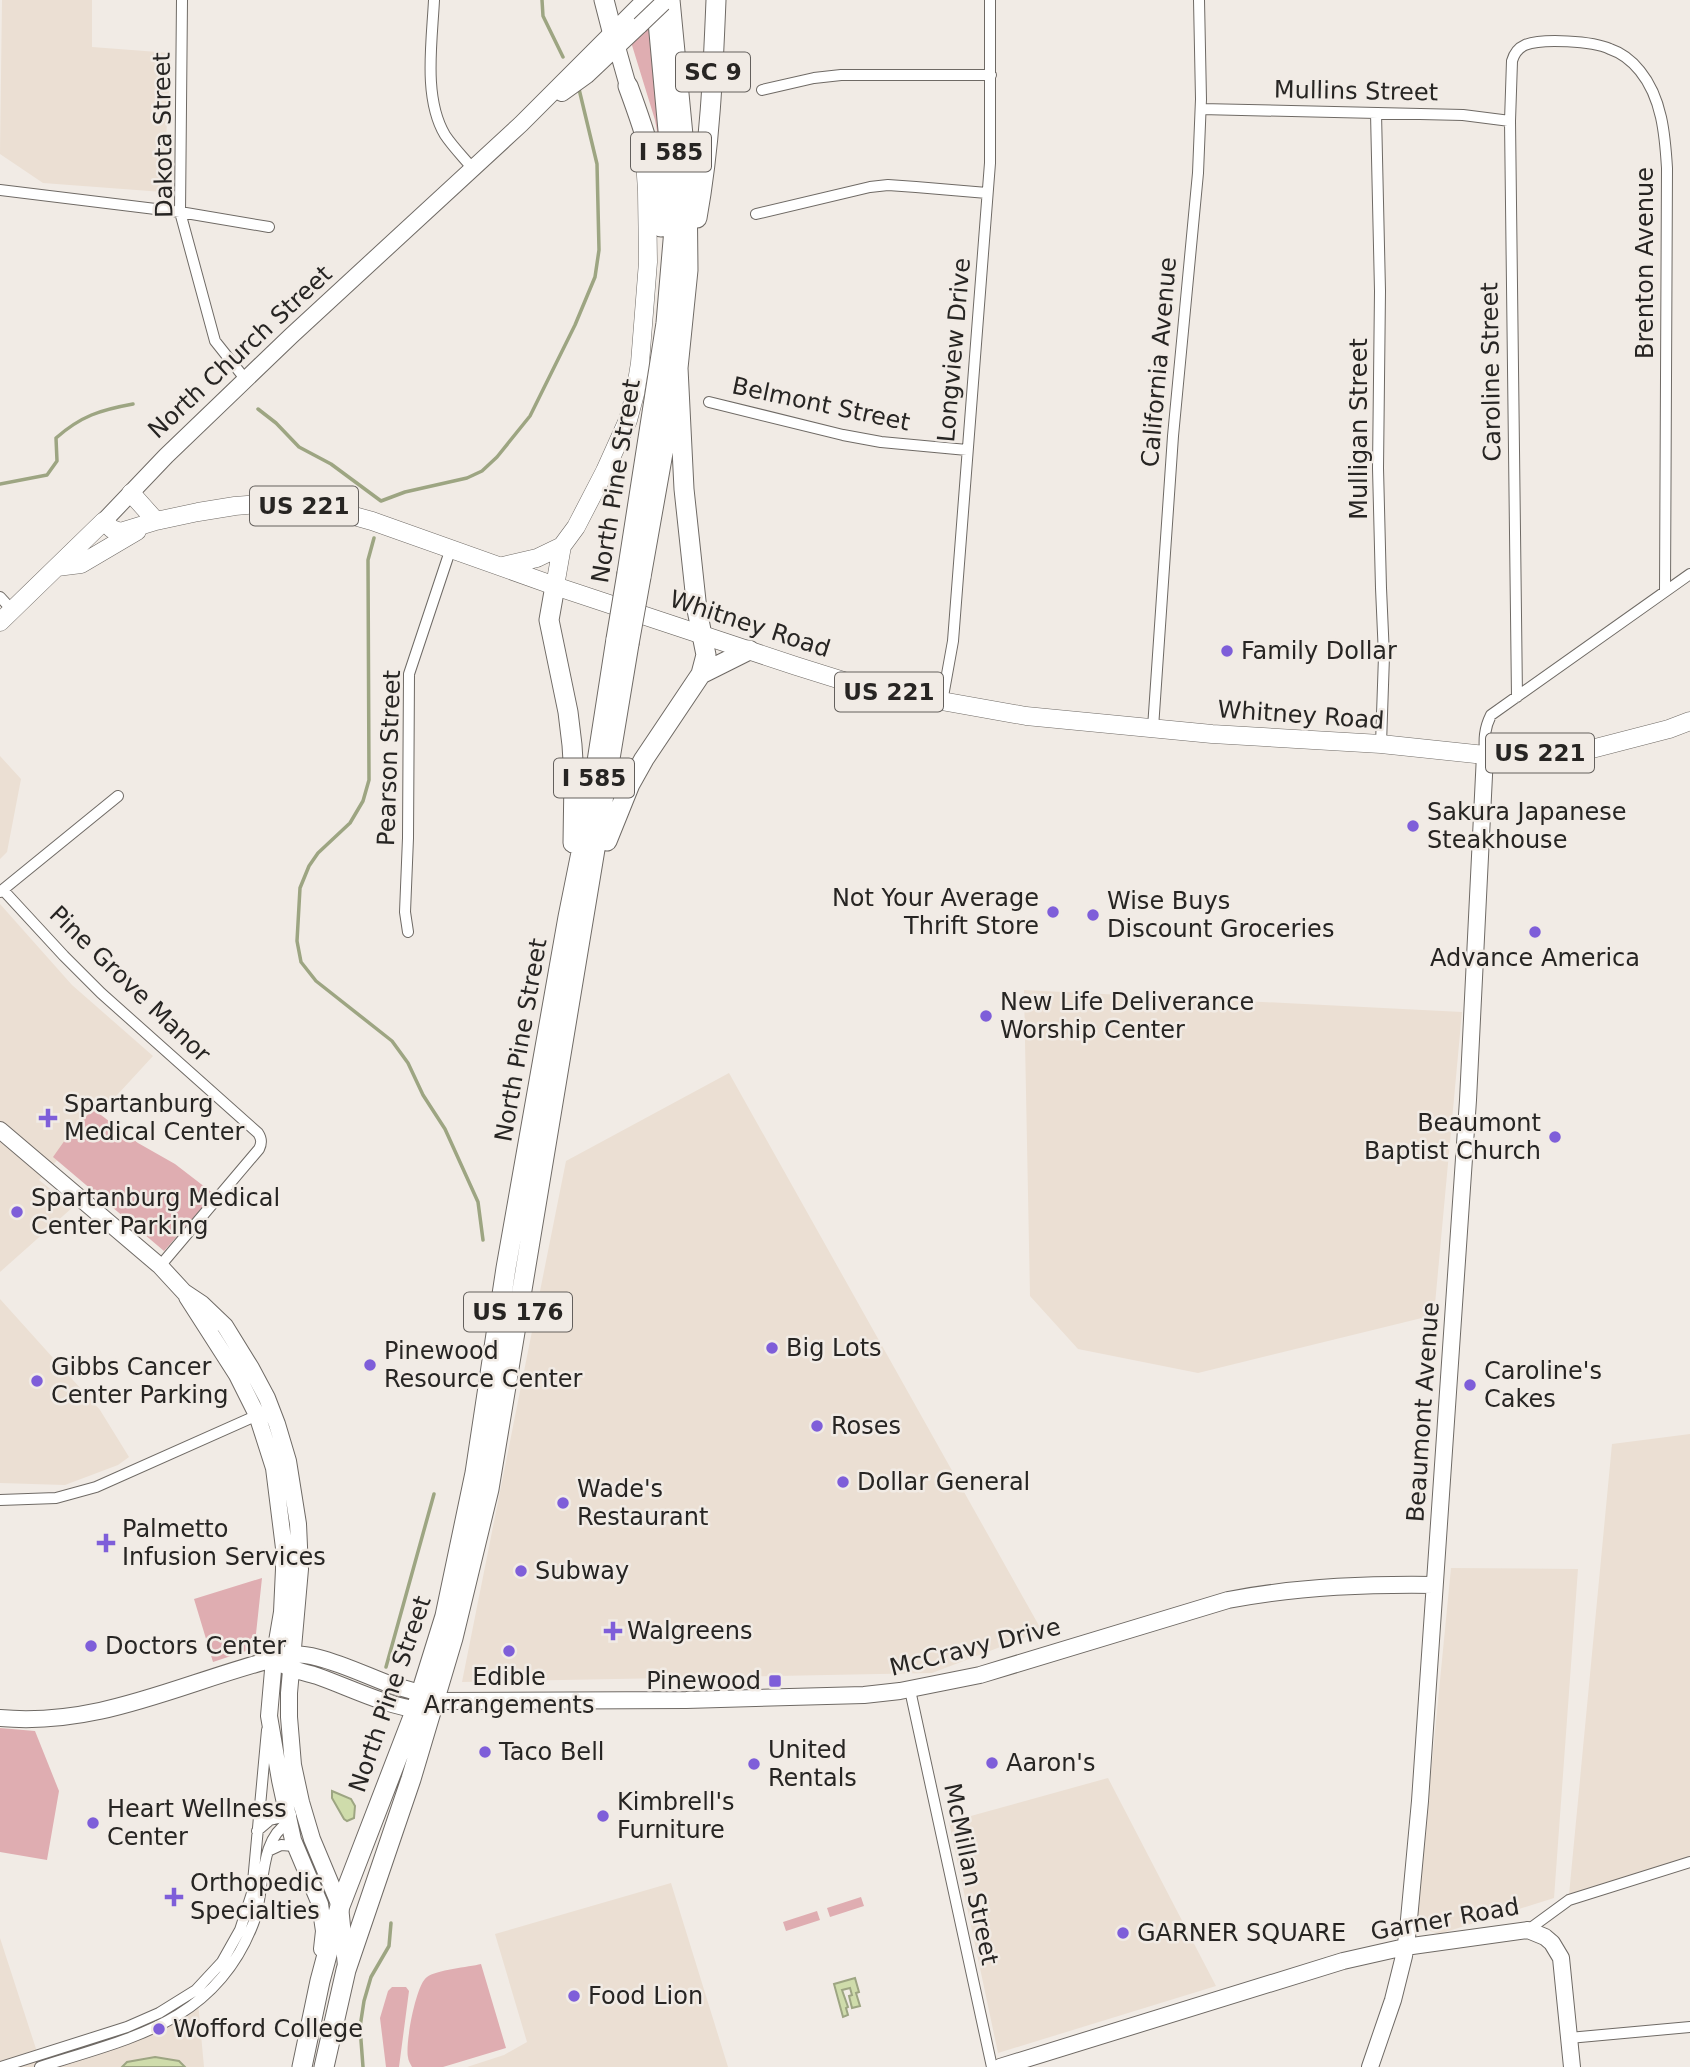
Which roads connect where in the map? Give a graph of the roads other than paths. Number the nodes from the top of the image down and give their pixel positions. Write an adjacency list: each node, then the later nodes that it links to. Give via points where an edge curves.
1 (183, 0): 22 (street, Dakota Street)
2 (434, 0): 19 (street, via 432,99 445,134)
3 (604, 0): 9 (highway)
4 (716, 0): 25 (highway, SC 9, via 706,169)
5 (990, 0): 12 (street, Longview Drive)
6 (1199, 0): 15 (street, California Avenue)
7 (664, 1): 8 (street, North Church Street, bridge); 25 (highway, North Pine Street / I 585, via 687,165); 26 (highway, North Pine Street / I 585, via 674,229)
8 (640, 11): 9 (street, North Church Street)
9 (614, 39): 11 (street, North Church Street); 13 (street); 18 (street, North Church Street)
10 (1520, 48): 17 (street, Caroline Street, via 1512,61); 41 (street, Brenton Avenue, via 1560,41 1611,49 1641,72 1658,107 1667,168)
11 (593, 69): 13 (street, via 610,70); 18 (street, North Church Street)
12 (992, 75): 14 (street, via 841,75); 21 (street, Longview Drive)
13 (627, 81): 26 (highway, via 657,185 661,278); 34 (main road, via 648,191 640,363 628,420 576,527)
14 (762, 90)
15 (1201, 109): 16 (street, Mullins Street); 49 (street, California Avenue)
16 (1376, 113): 17 (street, Mullins Street); 50 (street, Mulligan Street, via 1384,656)
17 (1510, 121): 46 (street, Caroline Street)
18 (521, 124): 19 (street, North Church Street)
19 (473, 169): 28 (street, North Church Street)
20 (0, 190): 22 (street)
21 (988, 193): 23 (street, via 879,186); 30 (street, Longview Drive)
22 (180, 212): 24 (street); 28 (street, Dakota Street, via 215,341)
23 (755, 214)
24 (269, 227)
25 (688, 270): 27 (highway, North Pine Street / I 585)
26 (667, 305): 39 (highway, North Pine Street / I 585)
27 (678, 368): 39 (highway, North Pine Street / I 585); 43 (highway, via 684,489)
28 (246, 380): 31 (street, North Church Street)
29 (709, 402): 30 (street, Belmont Street, via 843,435)
30 (967, 450): 47 (street, Longview Drive, via 953,641)
31 (131, 493): 32 (street, North Church Street); 33 (main road)
32 (104, 521): 33 (main road, Whitney Road / US 221, via 120,531); 37 (main road, North Church Street)
33 (154, 521): 35 (main road, Whitney Road / US 221, via 235,506 306,506 372,521); 37 (main road, via 81,564)
34 (562, 546): 36 (main road, via 537,558); 40 (main road)
35 (451, 548): 36 (main road, Whitney Road / US 221); 55 (street, Pearson Street, via 409,674)
36 (501, 566): 40 (main road, Whitney Road / US 221)
37 (57, 567): 42 (main road, North Church Street)
38 (1690, 573): 41 (street)
39 (634, 575): 54 (highway, North Pine Street / I 585, bridge, via 589,813)
40 (555, 586): 43 (main road, Whitney Road / US 221); 54 (highway, via 550,620 568,712 574,777)
41 (1665, 591): 46 (street)
42 (4, 610)
43 (703, 634): 44 (main road, Whitney Road / US 221); 45 (highway, via 706,654)
44 (749, 650): 45 (highway); 47 (main road, Whitney Road / US 221, via 863,687)
45 (701, 674): 54 (highway, via 630,784)
46 (1517, 697): 51 (street, via 1491,715 1484,736)
47 (942, 702): 49 (main road, Whitney Road / US 221, via 1026,716)
48 (1690, 721): 51 (main road, US 221, via 1584,751)
49 (1153, 728): 50 (main road, Whitney Road / US 221)
50 (1381, 744): 51 (main road, Whitney Road / US 221)
51 (1485, 755): 60 (street, Beaumont Avenue, via 1468,1100)
52 (118, 796): 53 (street)
53 (2, 891): 57 (street, Pine Grove Manor, via 101,993 261,1138 259,1149)
54 (576, 919): 64 (highway, North Pine Street / US 176, via 489,1489 463,1601)
55 (408, 932)
56 (0, 1129): 57 (street)
57 (160, 1266): 58 (street, via 184,1292)
58 (264, 1412): 59 (street, via 86,1490); 61 (street, via 284,1548 282,1612); 62 (street, via 288,1461 298,1524 300,1569)
59 (0, 1500)
60 (1434, 1585): 63 (street, McCravy Drive, via 1266,1592 980,1675); 76 (street, Beaumont Avenue)
61 (274, 1658): 62 (street, McCravy Drive); 65 (street); 66 (street, via 95,1714 38,1720)
62 (291, 1662): 64 (street, McCravy Drive, via 308,1673 391,1704); 69 (street)
63 (910, 1690): 64 (street, McCravy Drive, via 698,1699); 85 (street, McMillan Street)
64 (424, 1701): 74 (highway, North Pine Street / US 176); 77 (highway, North Pine Street / US 176, via 411,1779)
65 (269, 1716): 67 (street); 68 (street)
66 (0, 1718)
67 (263, 1768): 68 (street); 70 (street)
68 (280, 1780): 69 (street)
69 (294, 1817): 70 (street, via 271,1819); 71 (street); 72 (street, via 275,1833); 74 (street, via 312,1839)
70 (257, 1831): 81 (street, via 252,1893 240,1930 222,1962 196,1990 127,2027)
71 (295, 1846): 72 (street, via 281,1845); 78 (street, via 323,1917)
72 (268, 1851): 82 (street, via 253,1926 237,1957 209,1993 165,2023)
73 (1690, 1862): 75 (street, Garner Road, via 1569,1900)
74 (340, 1906): 77 (street); 78 (highway, North Pine Street / US 176)
75 (1528, 1930): 76 (street, Garner Road); 80 (street, via 1545,1937 1561,1958)
76 (1405, 1947): 86 (street, Garner Road, via 1343,1961); 87 (street, Beaumont Avenue)
77 (346, 1970): 84 (highway, North Pine Street / US 176)
78 (320, 1981): 83 (highway, North Pine Street / US 176)
79 (1690, 2027): 80 (street)
80 (1569, 2038): 88 (street)
81 (1, 2067)
82 (40, 2067)
83 (302, 2067)
84 (324, 2067)
85 (992, 2067)
86 (1000, 2067)
87 (1370, 2067)
88 (1572, 2067)

